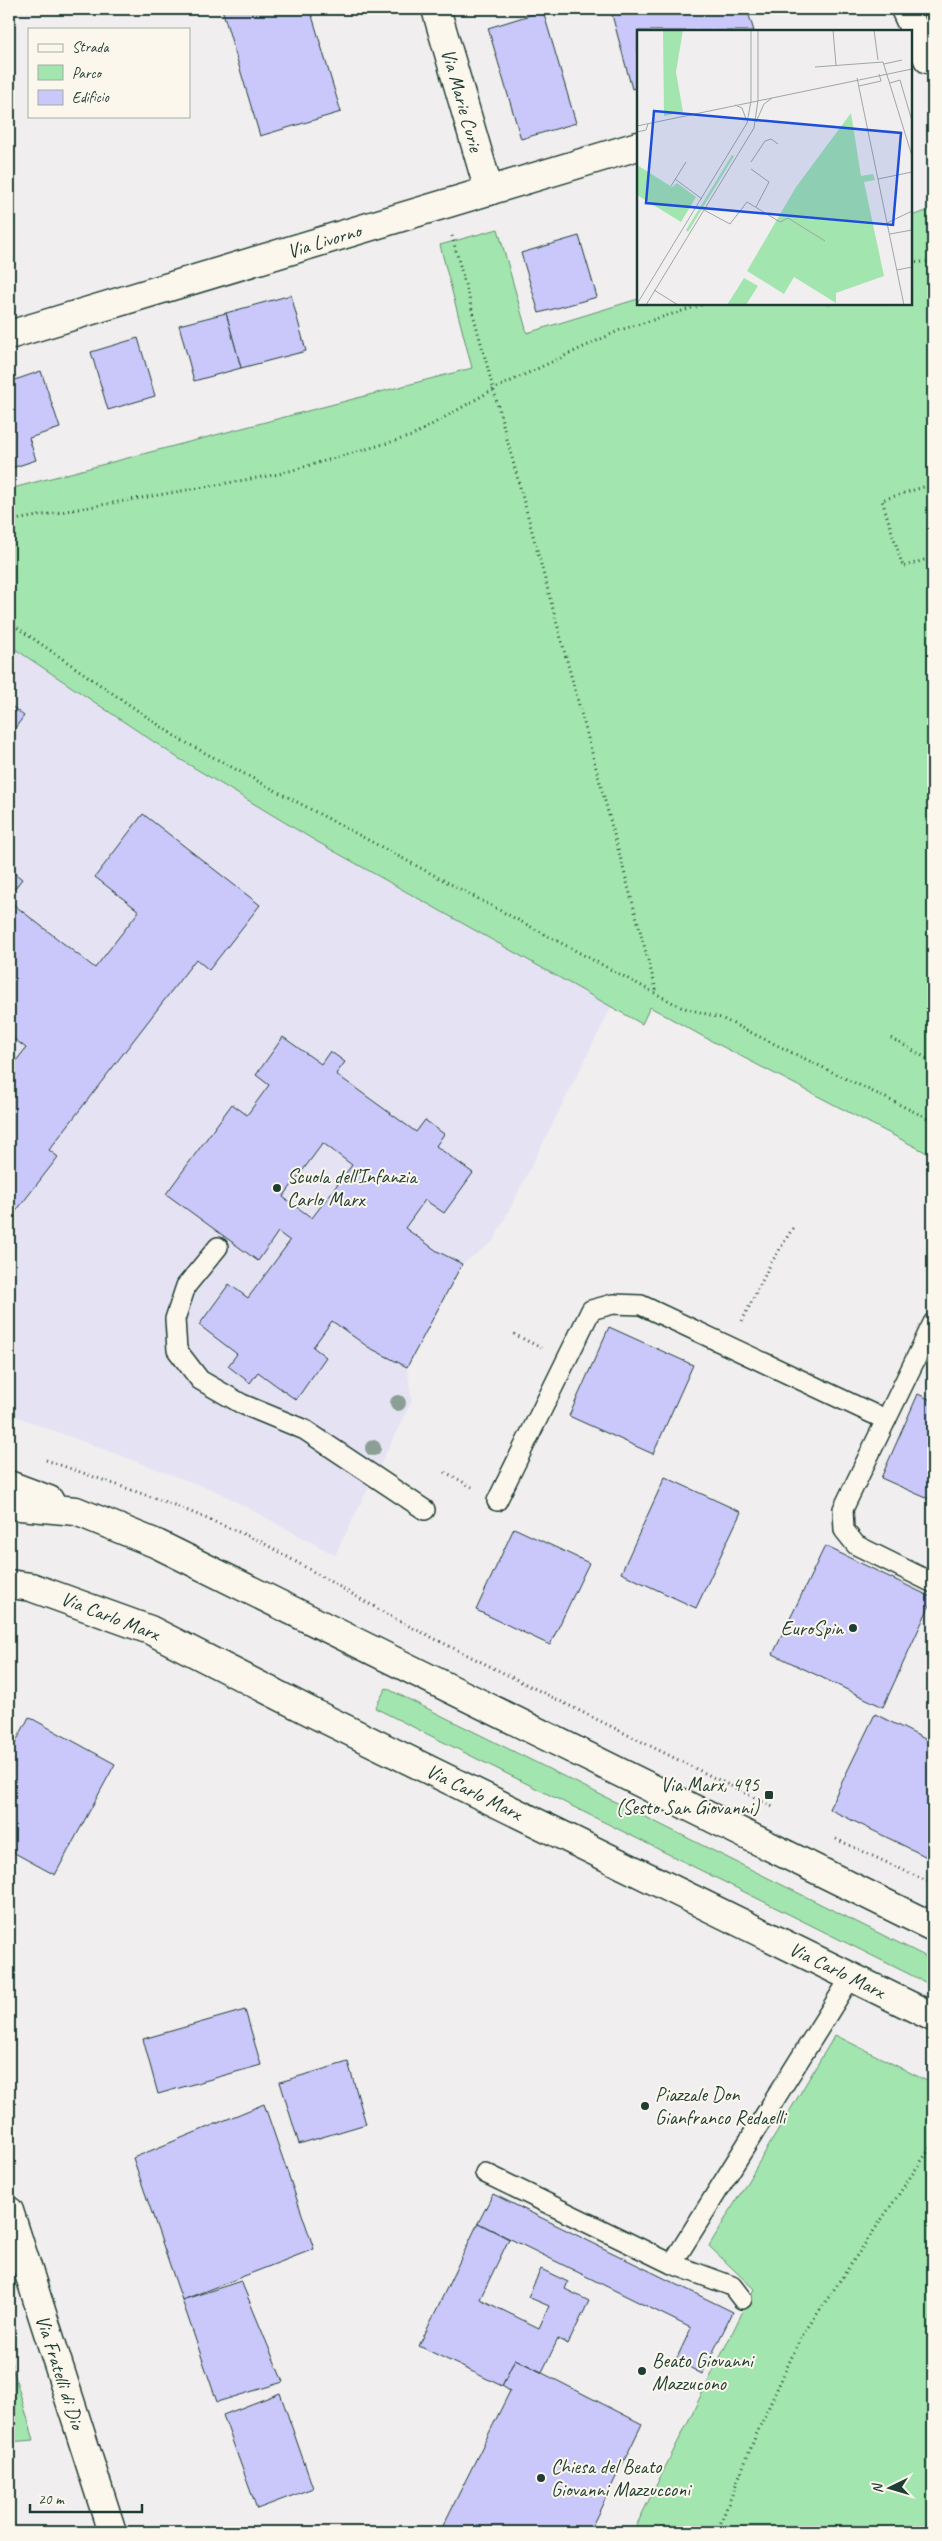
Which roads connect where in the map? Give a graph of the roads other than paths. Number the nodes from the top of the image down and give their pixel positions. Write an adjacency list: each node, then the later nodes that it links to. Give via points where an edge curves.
1 (436, 9): 5 (street, Via Marie Curie)
2 (905, 9): 3 (street)
3 (924, 61)
4 (637, 146): 5 (street, Via Livorno)
5 (489, 191): 6 (street, Via Livorno)
6 (9, 335)
7 (218, 1247): 13 (lane, via 186,1286 175,1319 177,1350 200,1380 242,1404 305,1430)
8 (933, 1323): 9 (lane)
9 (886, 1420): 11 (lane, via 641,1305 613,1304 591,1310); 15 (lane, via 843,1508 844,1530 856,1545)
10 (9, 1485): 14 (street)
11 (497, 1501)
12 (9, 1505): 14 (street)
13 (425, 1510)
14 (76, 1511): 17 (street, via 197,1563)
15 (933, 1583)
16 (16, 1588): 18 (street, Via Carlo Marx, via 150,1630)
17 (933, 1927)
18 (851, 1978): 19 (street, Via Carlo Marx); 22 (lane)
19 (933, 2016)
20 (485, 2173): 22 (lane)
21 (9, 2211): 24 (street, Via Fratelli di Dio)
22 (672, 2264): 23 (lane, via 732,2286)
23 (742, 2299)
24 (112, 2532)

